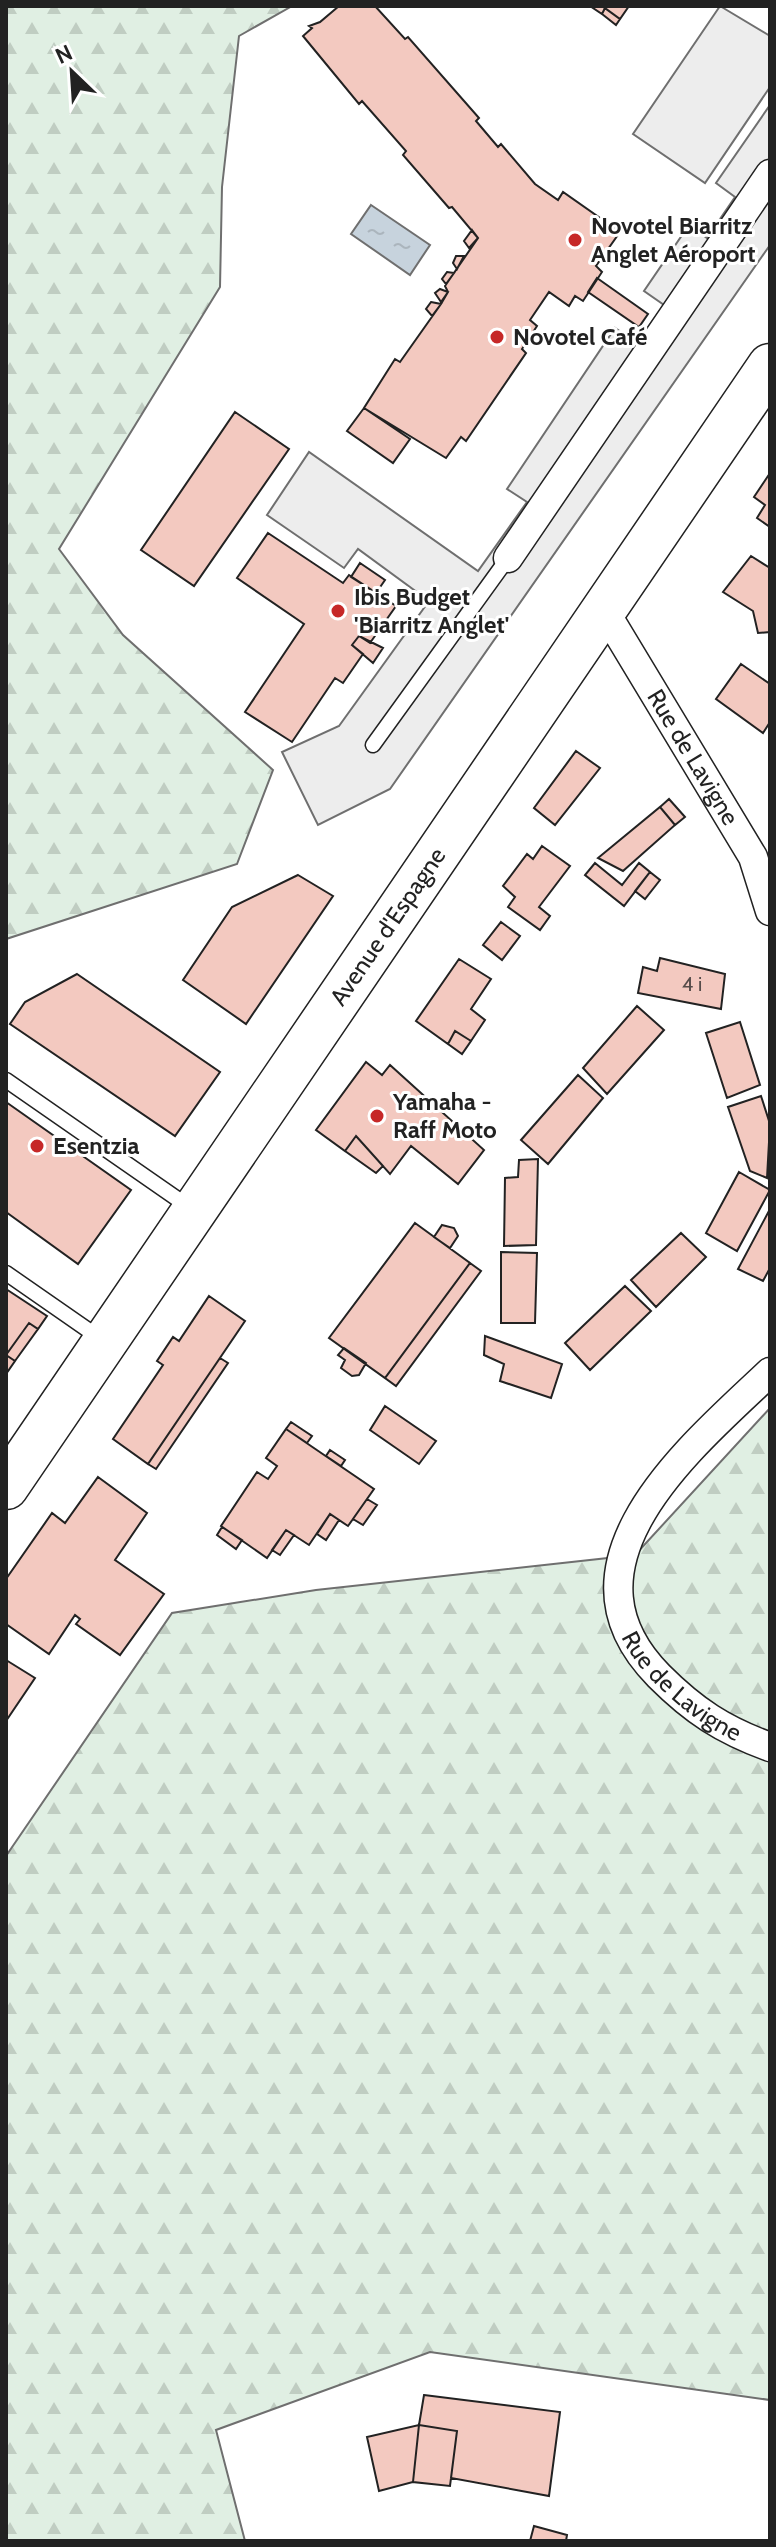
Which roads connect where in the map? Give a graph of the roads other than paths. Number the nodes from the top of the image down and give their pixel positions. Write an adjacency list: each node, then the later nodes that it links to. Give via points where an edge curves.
1 (770, 174): 3 (street)
2 (770, 366): 4 (main road, Avenue d'Espagne)
3 (508, 558): 5 (lane)
4 (604, 610): 6 (street, Rue de Lavigne, via 753,857); 8 (main road, Avenue d'Espagne)
5 (373, 745)
6 (770, 911)
7 (6, 1080): 8 (lane)
8 (193, 1210): 10 (main road, Avenue d'Espagne)
9 (6, 1273): 10 (lane)
10 (103, 1341): 12 (main road, Avenue d'Espagne)
11 (770, 1372): 13 (street, Rue de Lavigne, via 674,1464 624,1547 617,1587 624,1621 644,1661 685,1701 729,1732)
12 (6, 1487)
13 (770, 1747)

